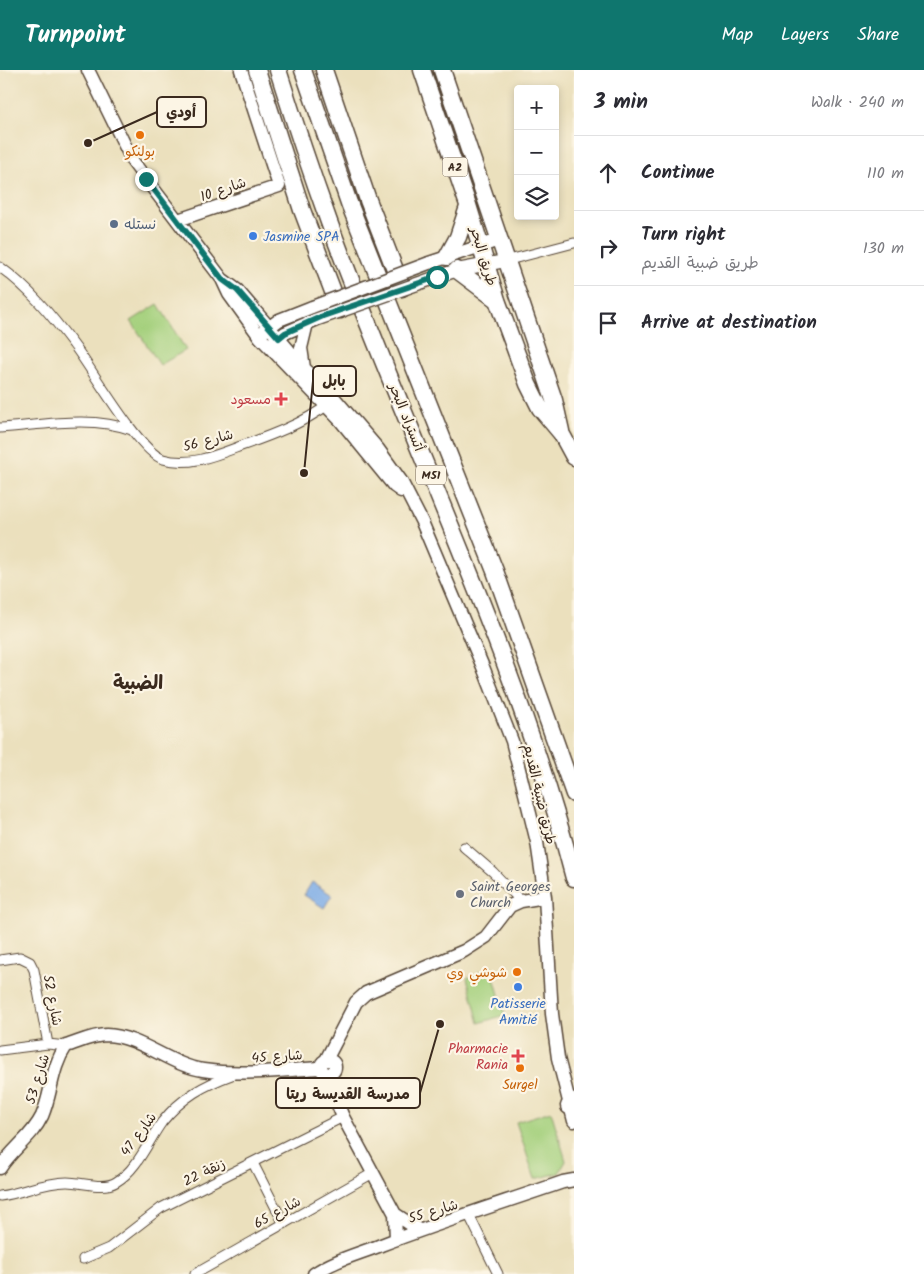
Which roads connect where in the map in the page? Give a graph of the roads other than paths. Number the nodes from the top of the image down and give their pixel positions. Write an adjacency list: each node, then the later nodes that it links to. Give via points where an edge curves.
1 (88, 70): 10 (street, طريق ضبية القديم, via 134,162)
2 (241, 70): 10 (street, شارع 10, via 279,186)
3 (257, 70): 21 (highway, via 302,210)
4 (278, 70): 37 (highway, أتستراد البحر / M51, via 329,222 524,714)
5 (303, 70): 35 (highway, أتستراد البحر / M51, via 349,203 495,570)
6 (324, 70): 19 (highway)
7 (422, 70): 9 (highway, طريق البحر / A2)
8 (442, 70): 11 (highway, طريق البحر / A2)
9 (468, 205): 13 (highway, طريق البحر / A2); 15 (highway)
10 (178, 220): 18 (street, طريق ضبية القديم)
11 (498, 240): 13 (street); 14 (highway, طريق البحر / A2)
12 (574, 242): 14 (street)
13 (480, 246): 15 (street); 16 (highway, طريق البحر / A2)
14 (505, 261): 16 (street); 28 (highway, طريق البحر / A2)
15 (452, 263): 16 (street); 19 (street, bridge, via 429,263); 19 (street, bridge, via 437,277); 20 (highway)
16 (486, 264): 20 (highway, طريق البحر / A2)
17 (0, 267): 32 (street, شارع 56, via 29,291 55,321)
18 (222, 279): 23 (street, طريق ضبية القديم, via 237,290); 24 (street, طريق ضبية القديم)
19 (399, 282): 21 (street, bridge)
20 (497, 300): 29 (highway, طريق البحر / A2)
21 (338, 304): 22 (street, bridge)
22 (311, 317): 23 (street, via 279,320); 25 (street); 27 (street, via 302,348)
23 (269, 327): 24 (street); 25 (street, طريق ضبية القديم)
24 (259, 335): 26 (street, طريق ضبية القديم)
25 (279, 338): 26 (street); 27 (street, طريق ضبية القديم)
26 (268, 346): 30 (street, طريق ضبية القديم)
27 (304, 368): 30 (street, طريق ضبية القديم)
28 (546, 378): 29 (highway); 33 (highway, طريق البحر / A2)
29 (528, 384): 33 (highway, طريق البحر / A2, via 540,408)
30 (331, 403): 32 (street, شارع 56, via 292,428 198,460 162,459 147,449); 38 (street, طريق ضبية القديم, via 378,449 401,481 422,522 512,741 537,842)
31 (0, 428): 32 (street, via 111,422)
32 (132, 430)
33 (561, 433): 34 (highway, طريق البحر / A2)
34 (574, 457)
35 (574, 794)
36 (464, 847): 39 (street)
37 (574, 878)
38 (545, 897): 39 (street); 46 (street, طريق ضبية القديم, via 552,1014 558,1058)
39 (521, 901): 44 (street, via 510,906 486,937 464,951 366,993 356,1002 335,1041)
40 (0, 960): 41 (street, شارع 52, via 20,958 30,962)
41 (48, 1044): 42 (street); 43 (street)
42 (66, 1046): 45 (street, شارع 45, via 92,1037 116,1036 184,1066); 49 (street, شارع 53, via 54,1068 35,1129)
43 (0, 1050)
44 (328, 1067): 45 (street, شارع 45); 47 (street)
45 (234, 1074): 53 (street, شارع 47, via 202,1087 178,1104 161,1124 145,1152 116,1182 104,1186 44,1183)
46 (572, 1110)
47 (343, 1117): 48 (street, زنقة 22); 51 (street)
48 (253, 1163): 56 (street); 59 (street, زنقة 22, via 160,1208 108,1248)
49 (0, 1168)
50 (574, 1171): 52 (street, شارع 55)
51 (373, 1173): 54 (street); 56 (street, شارع 65)
52 (568, 1181): 55 (street, شارع 55)
53 (0, 1196)
54 (395, 1214): 57 (street); 58 (street)
55 (469, 1215): 57 (street, شارع 55); 62 (street)
56 (284, 1224): 60 (street, شارع 65)
57 (419, 1230): 58 (street, شارع 55)
58 (396, 1239): 61 (street, شارع 55)
59 (82, 1259)
60 (195, 1274)
61 (314, 1274)
62 (498, 1274)

